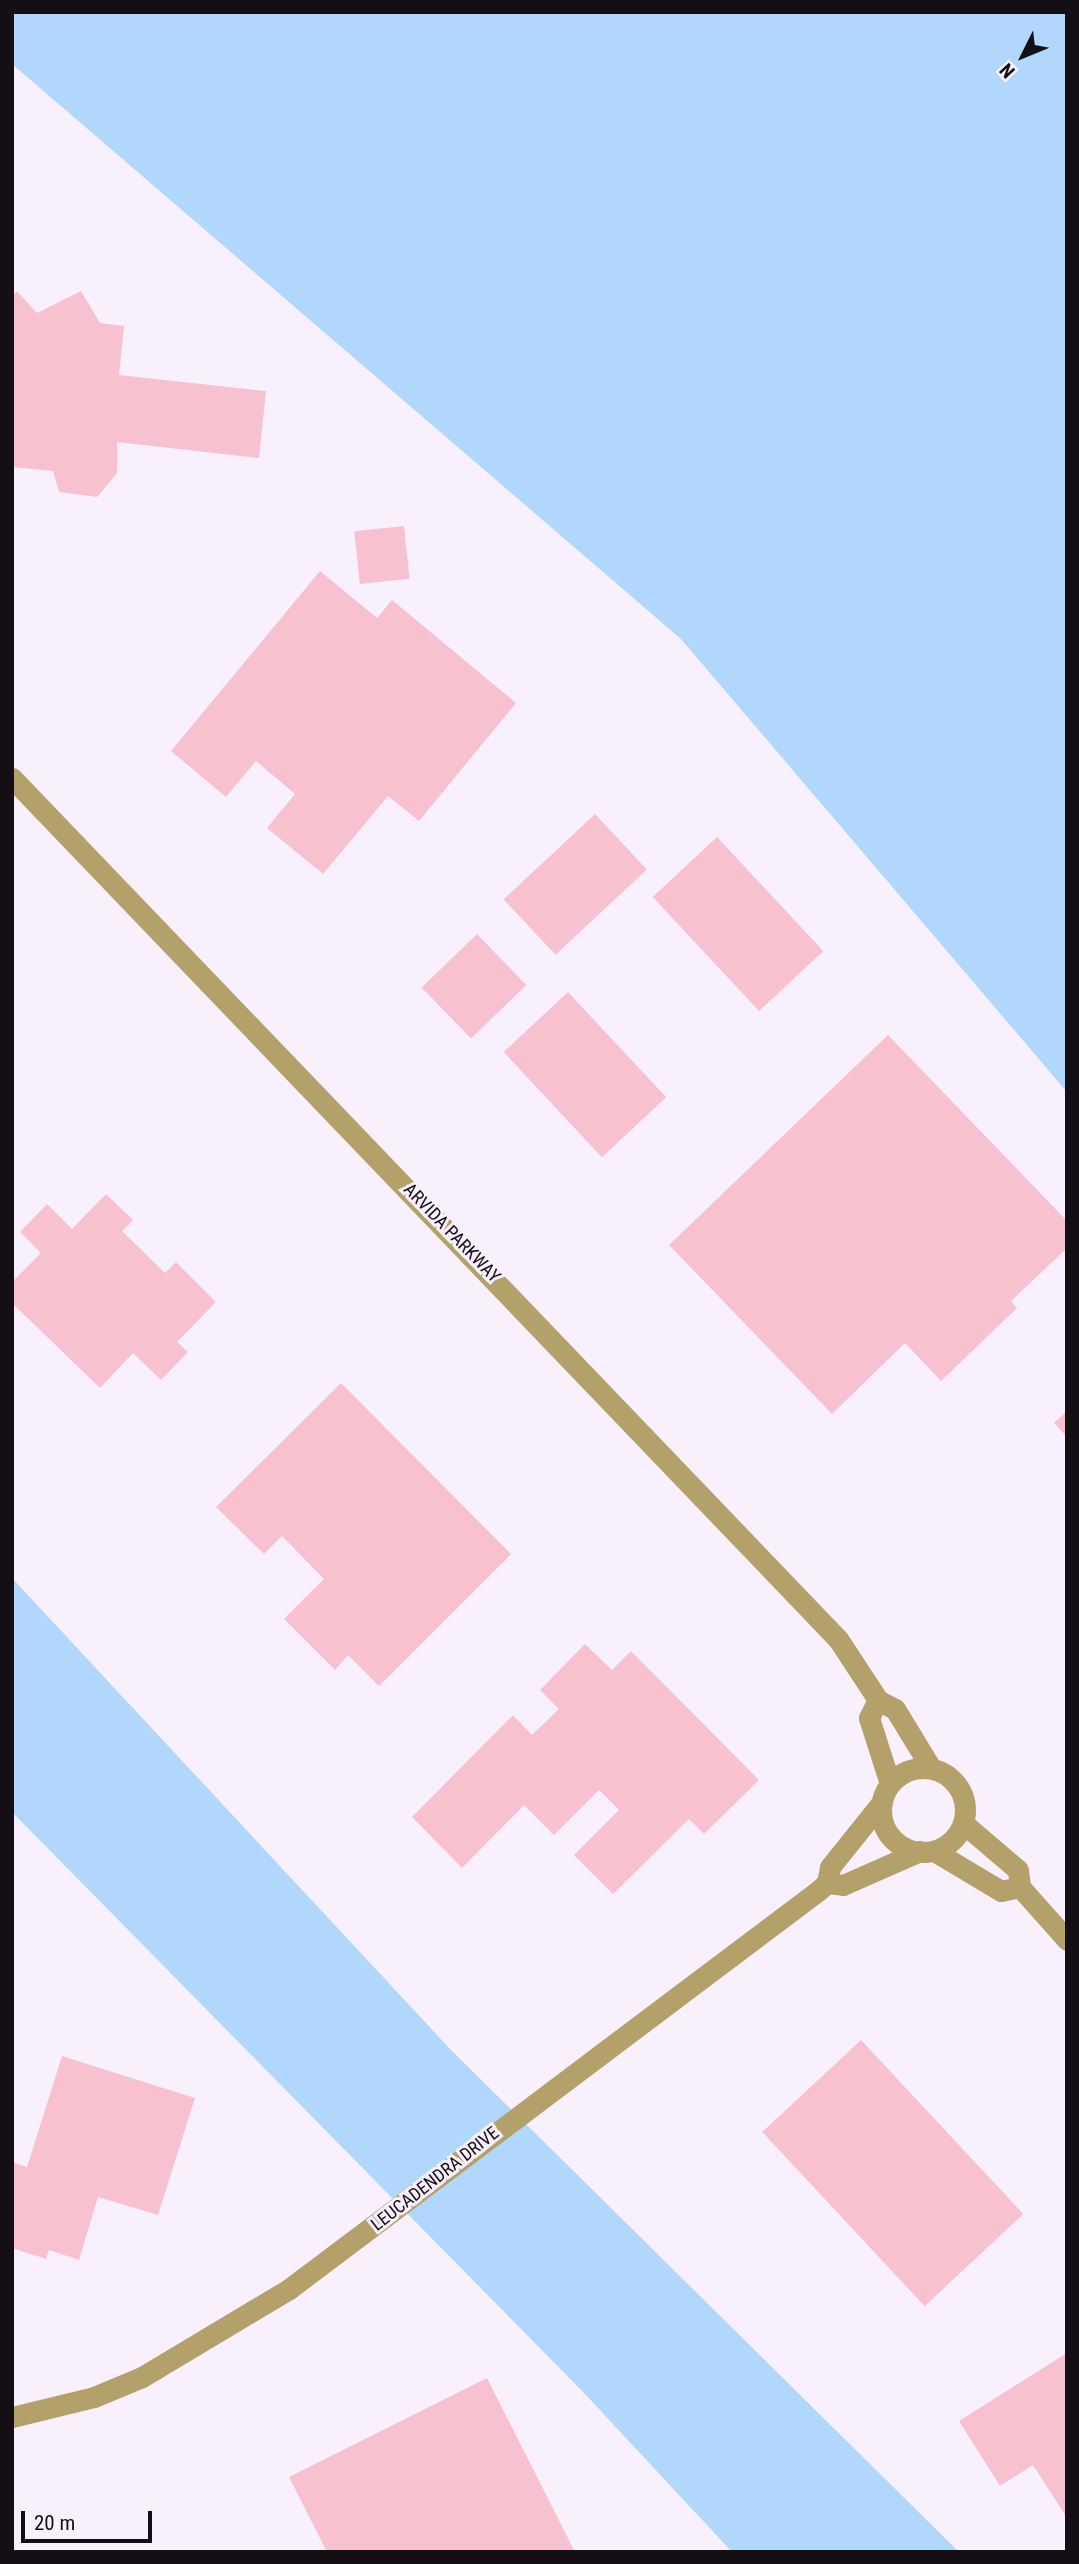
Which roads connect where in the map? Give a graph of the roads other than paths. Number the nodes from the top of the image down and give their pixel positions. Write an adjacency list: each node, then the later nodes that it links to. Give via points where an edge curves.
1 (12, 778): 2 (street, ARVIDA PARKWAY, via 823,1623)
2 (878, 1700): 3 (street, ARVIDA PARKWAY, via 895,1709); 4 (street, via 869,1718)
3 (931, 1768): 4 (street, via 913,1769); 5 (street, ARVIDA PARKWAY, via 961,1790)
4 (886, 1793): 6 (street, via 891,1837); 7 (street, LEUCADENDRA DRIVE, via 830,1867)
5 (963, 1823): 6 (street, via 951,1842); 8 (street, via 1018,1870)
6 (927, 1851): 7 (street, LEUCADENDRA DRIVE, via 843,1885); 8 (street, via 1001,1891)
7 (827, 1883): 10 (street, LEUCADENDRA DRIVE, via 249,2316 142,2377 94,2397)
8 (1020, 1887): 9 (street)
9 (1067, 1940)
10 (12, 2417)

